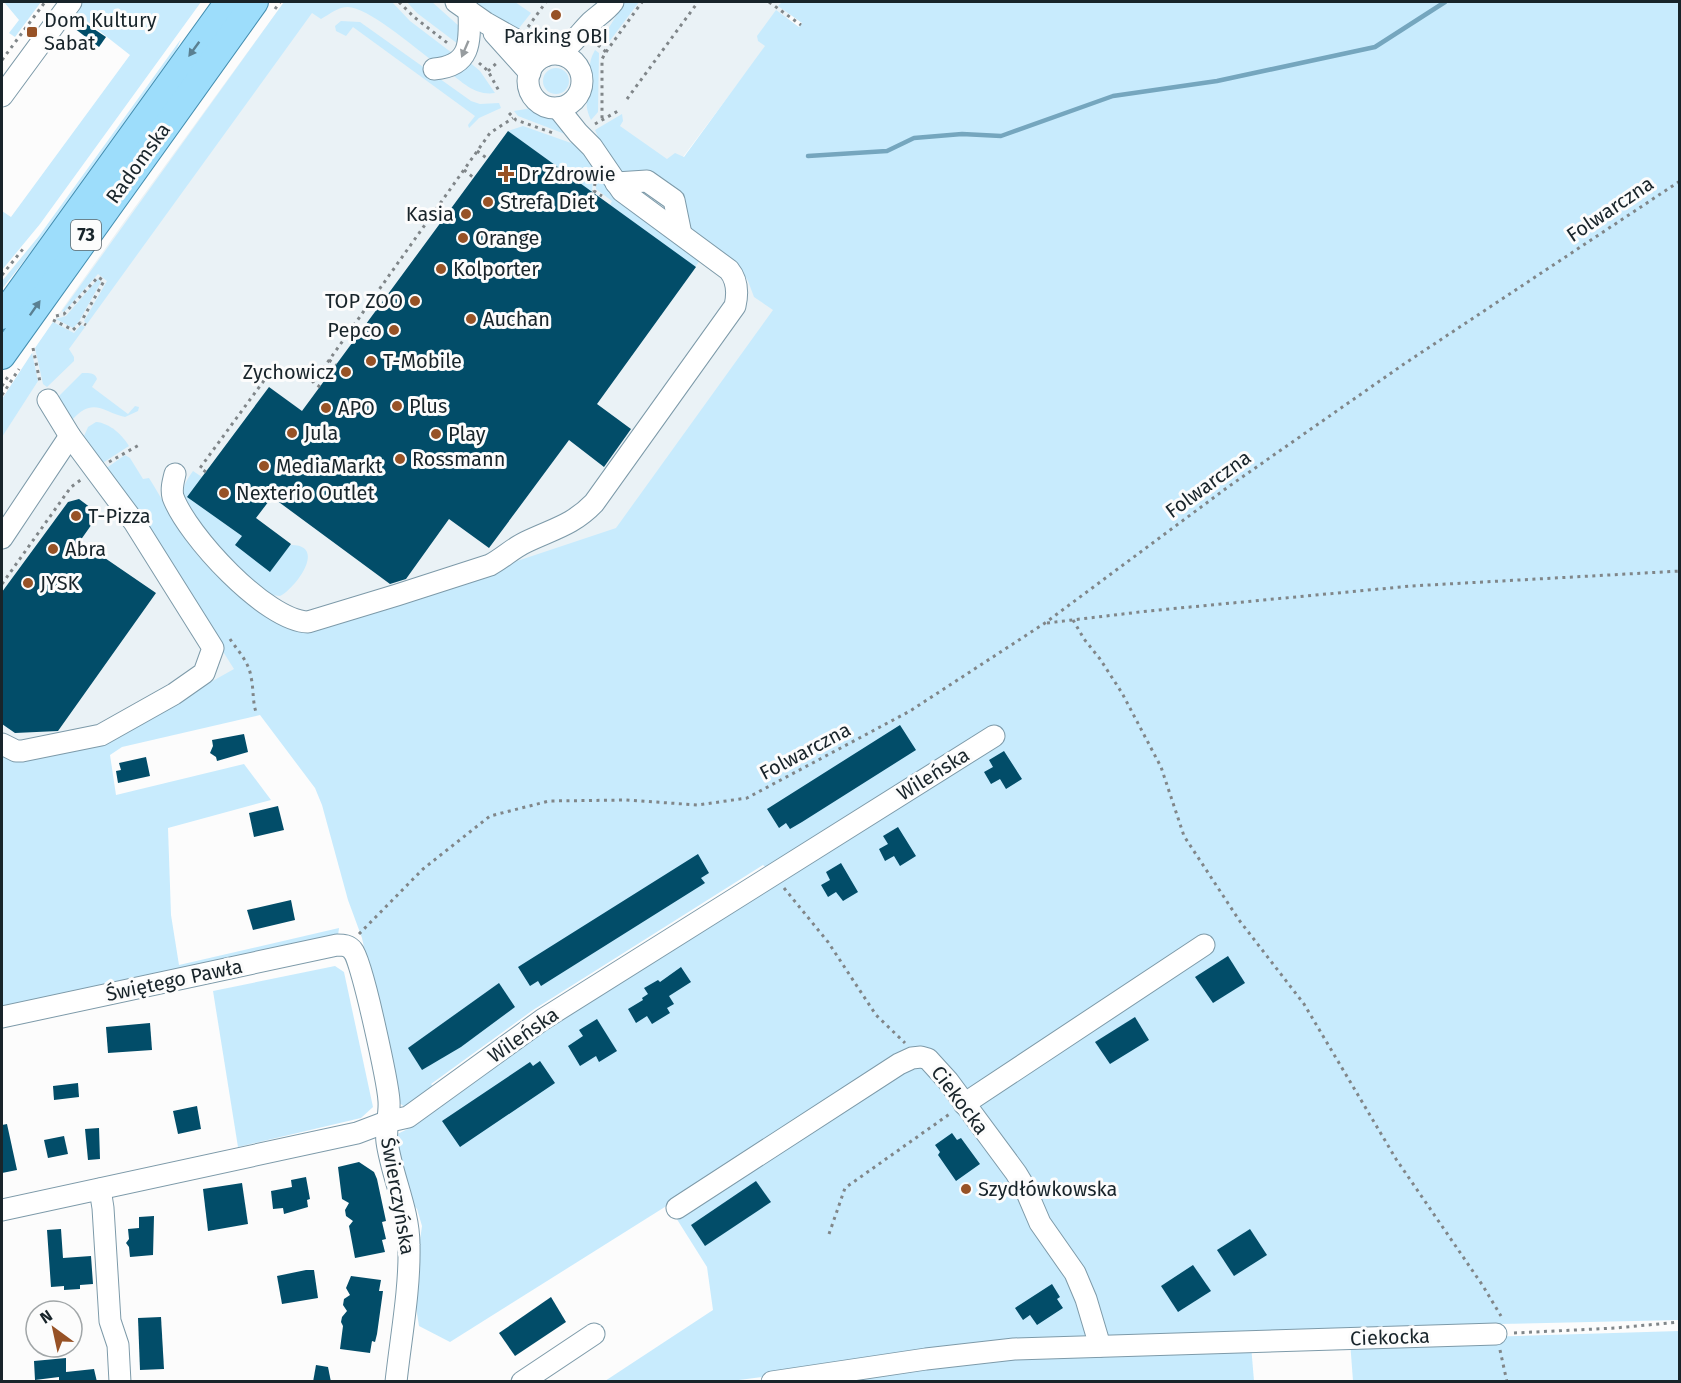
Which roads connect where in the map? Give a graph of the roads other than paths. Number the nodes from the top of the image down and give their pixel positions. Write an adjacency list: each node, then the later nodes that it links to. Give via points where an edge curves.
1 (71, 2): 10 (street)
2 (228, 2): 14 (main road, Radomska / 73, one-way to 14)
3 (255, 2): 15 (main road, Radomska / 73, one-way to 3)
4 (610, 6): 6 (street, via 568,48); 9 (street, via 583,61)
5 (470, 12): 6 (street); 7 (street, one-way to 7, via 470,38 465,54 451,66); 8 (street)
6 (552, 55): 8 (street, via 536,63); 9 (street, via 572,59)
7 (434, 69)
8 (530, 73): 12 (street, via 533,97 547,107)
9 (582, 74): 11 (street)
10 (2, 96)
11 (578, 97): 12 (street); 13 (street)
12 (558, 108): 13 (street)
13 (592, 147): 18 (street, via 622,191 729,270 738,296 735,306 582,515 526,542 494,563 308,622 297,622 248,590 192,531 173,496)
14 (2, 316)
15 (2, 356)
16 (44, 391): 17 (street)
17 (70, 436): 19 (street); 21 (street, via 134,522 213,648 204,673 101,735 22,751)
18 (176, 474)
19 (2, 538)
20 (994, 736): 26 (street, Wileńska, via 542,1020 408,1117)
21 (2, 744)
22 (1204, 945): 25 (street)
23 (347, 946): 24 (street, Świętego Pawła); 26 (street, Świerczyńska, via 358,959 366,992 390,1102)
24 (2, 1017)
25 (964, 1104): 28 (street, Ciekocka, via 936,1066 928,1059 916,1057); 32 (street, Ciekocka, via 1016,1173 1040,1222 1075,1273)
26 (386, 1122): 27 (street, Wileńska, via 357,1133); 34 (street, Świerczyńska, via 409,1241)
27 (100, 1189): 29 (street, Wileńska); 33 (street, via 110,1321 118,1345)
28 (677, 1208)
29 (2, 1210)
30 (594, 1334): 35 (street)
31 (1503, 1334): 32 (street, Ciekocka)
32 (1100, 1346): 36 (street, Ciekocka, via 1014,1349)
33 (120, 1382)
34 (396, 1382)
35 (522, 1382)
36 (772, 1382)

